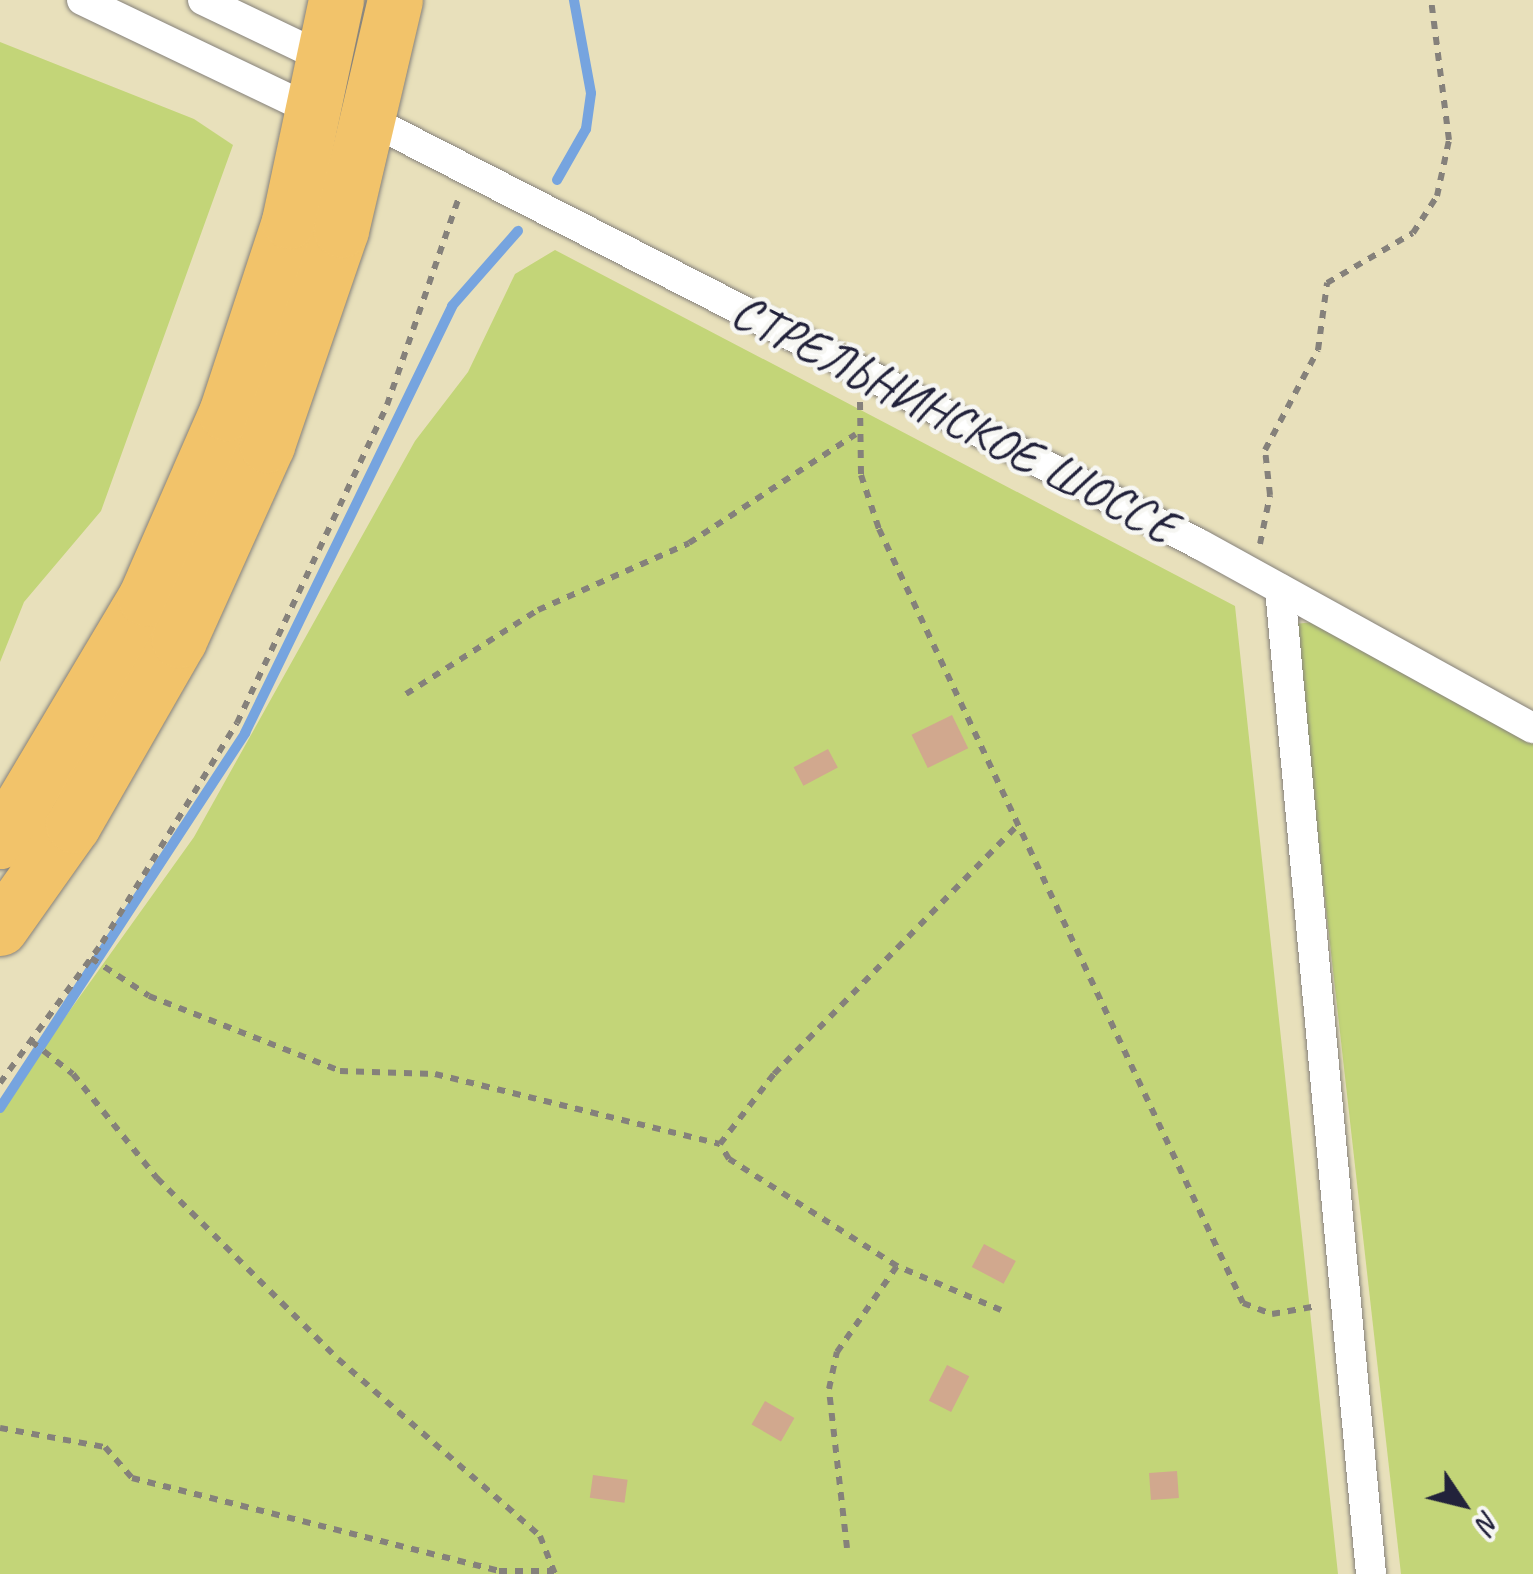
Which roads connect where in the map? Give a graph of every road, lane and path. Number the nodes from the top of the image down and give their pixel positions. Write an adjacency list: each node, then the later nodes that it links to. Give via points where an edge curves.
1 (82, 0): 7 (street, СТРЕЛЬНИНСКОЕ ШОССЕ)
2 (203, 0): 6 (street, СТРЕЛЬНИНСКОЕ ШОССЕ)
3 (336, 0): 6 (highway)
4 (395, 0): 8 (highway)
5 (1432, 0): 12 (path, via 1449,140 1437,196 1413,233 1327,283 1318,350 1265,450)
6 (326, 59): 7 (highway); 8 (highway, СТРЕЛЬНИНСКОЕ ШОССЕ)
7 (314, 111): 8 (highway, СТРЕЛЬНИНСКОЕ ШОССЕ); 16 (highway, via 226,413 145,598)
8 (370, 120): 9 (street, СТРЕЛЬНИНСКОЕ ШОССЕ); 17 (highway, via 267,445 179,640 73,824)
9 (469, 172): 10 (street, СТРЕЛЬНИНСКОЕ ШОССЕ); 18 (path, via 320,563 199,791)
10 (862, 371): 11 (path); 12 (street, СТРЕЛЬНИНСКОЕ ШОССЕ)
11 (857, 433): 13 (path, via 689,543 538,610); 15 (path, via 879,529)
12 (1267, 582): 14 (street, СТРЕЛЬНИНСКОЕ ШОССЕ); 24 (street)
13 (406, 694)
14 (1533, 728)
15 (1019, 824): 21 (path, via 774,1074); 24 (path, via 1232,1281 1252,1309)
16 (0, 841)
17 (0, 928)
18 (95, 964): 19 (path); 21 (path, via 266,1049 340,1071 435,1074)
19 (33, 1042): 20 (path); 27 (path, via 261,1284 540,1536)
20 (0, 1083)
21 (720, 1144): 22 (path, via 729,1159)
22 (897, 1266): 23 (path); 26 (path, via 837,1352 829,1389)
23 (1001, 1310)
24 (1346, 1311): 28 (street)
25 (0, 1428): 27 (path, via 105,1448 132,1478 499,1572)
26 (847, 1548)
27 (554, 1573)
28 (1370, 1574)

